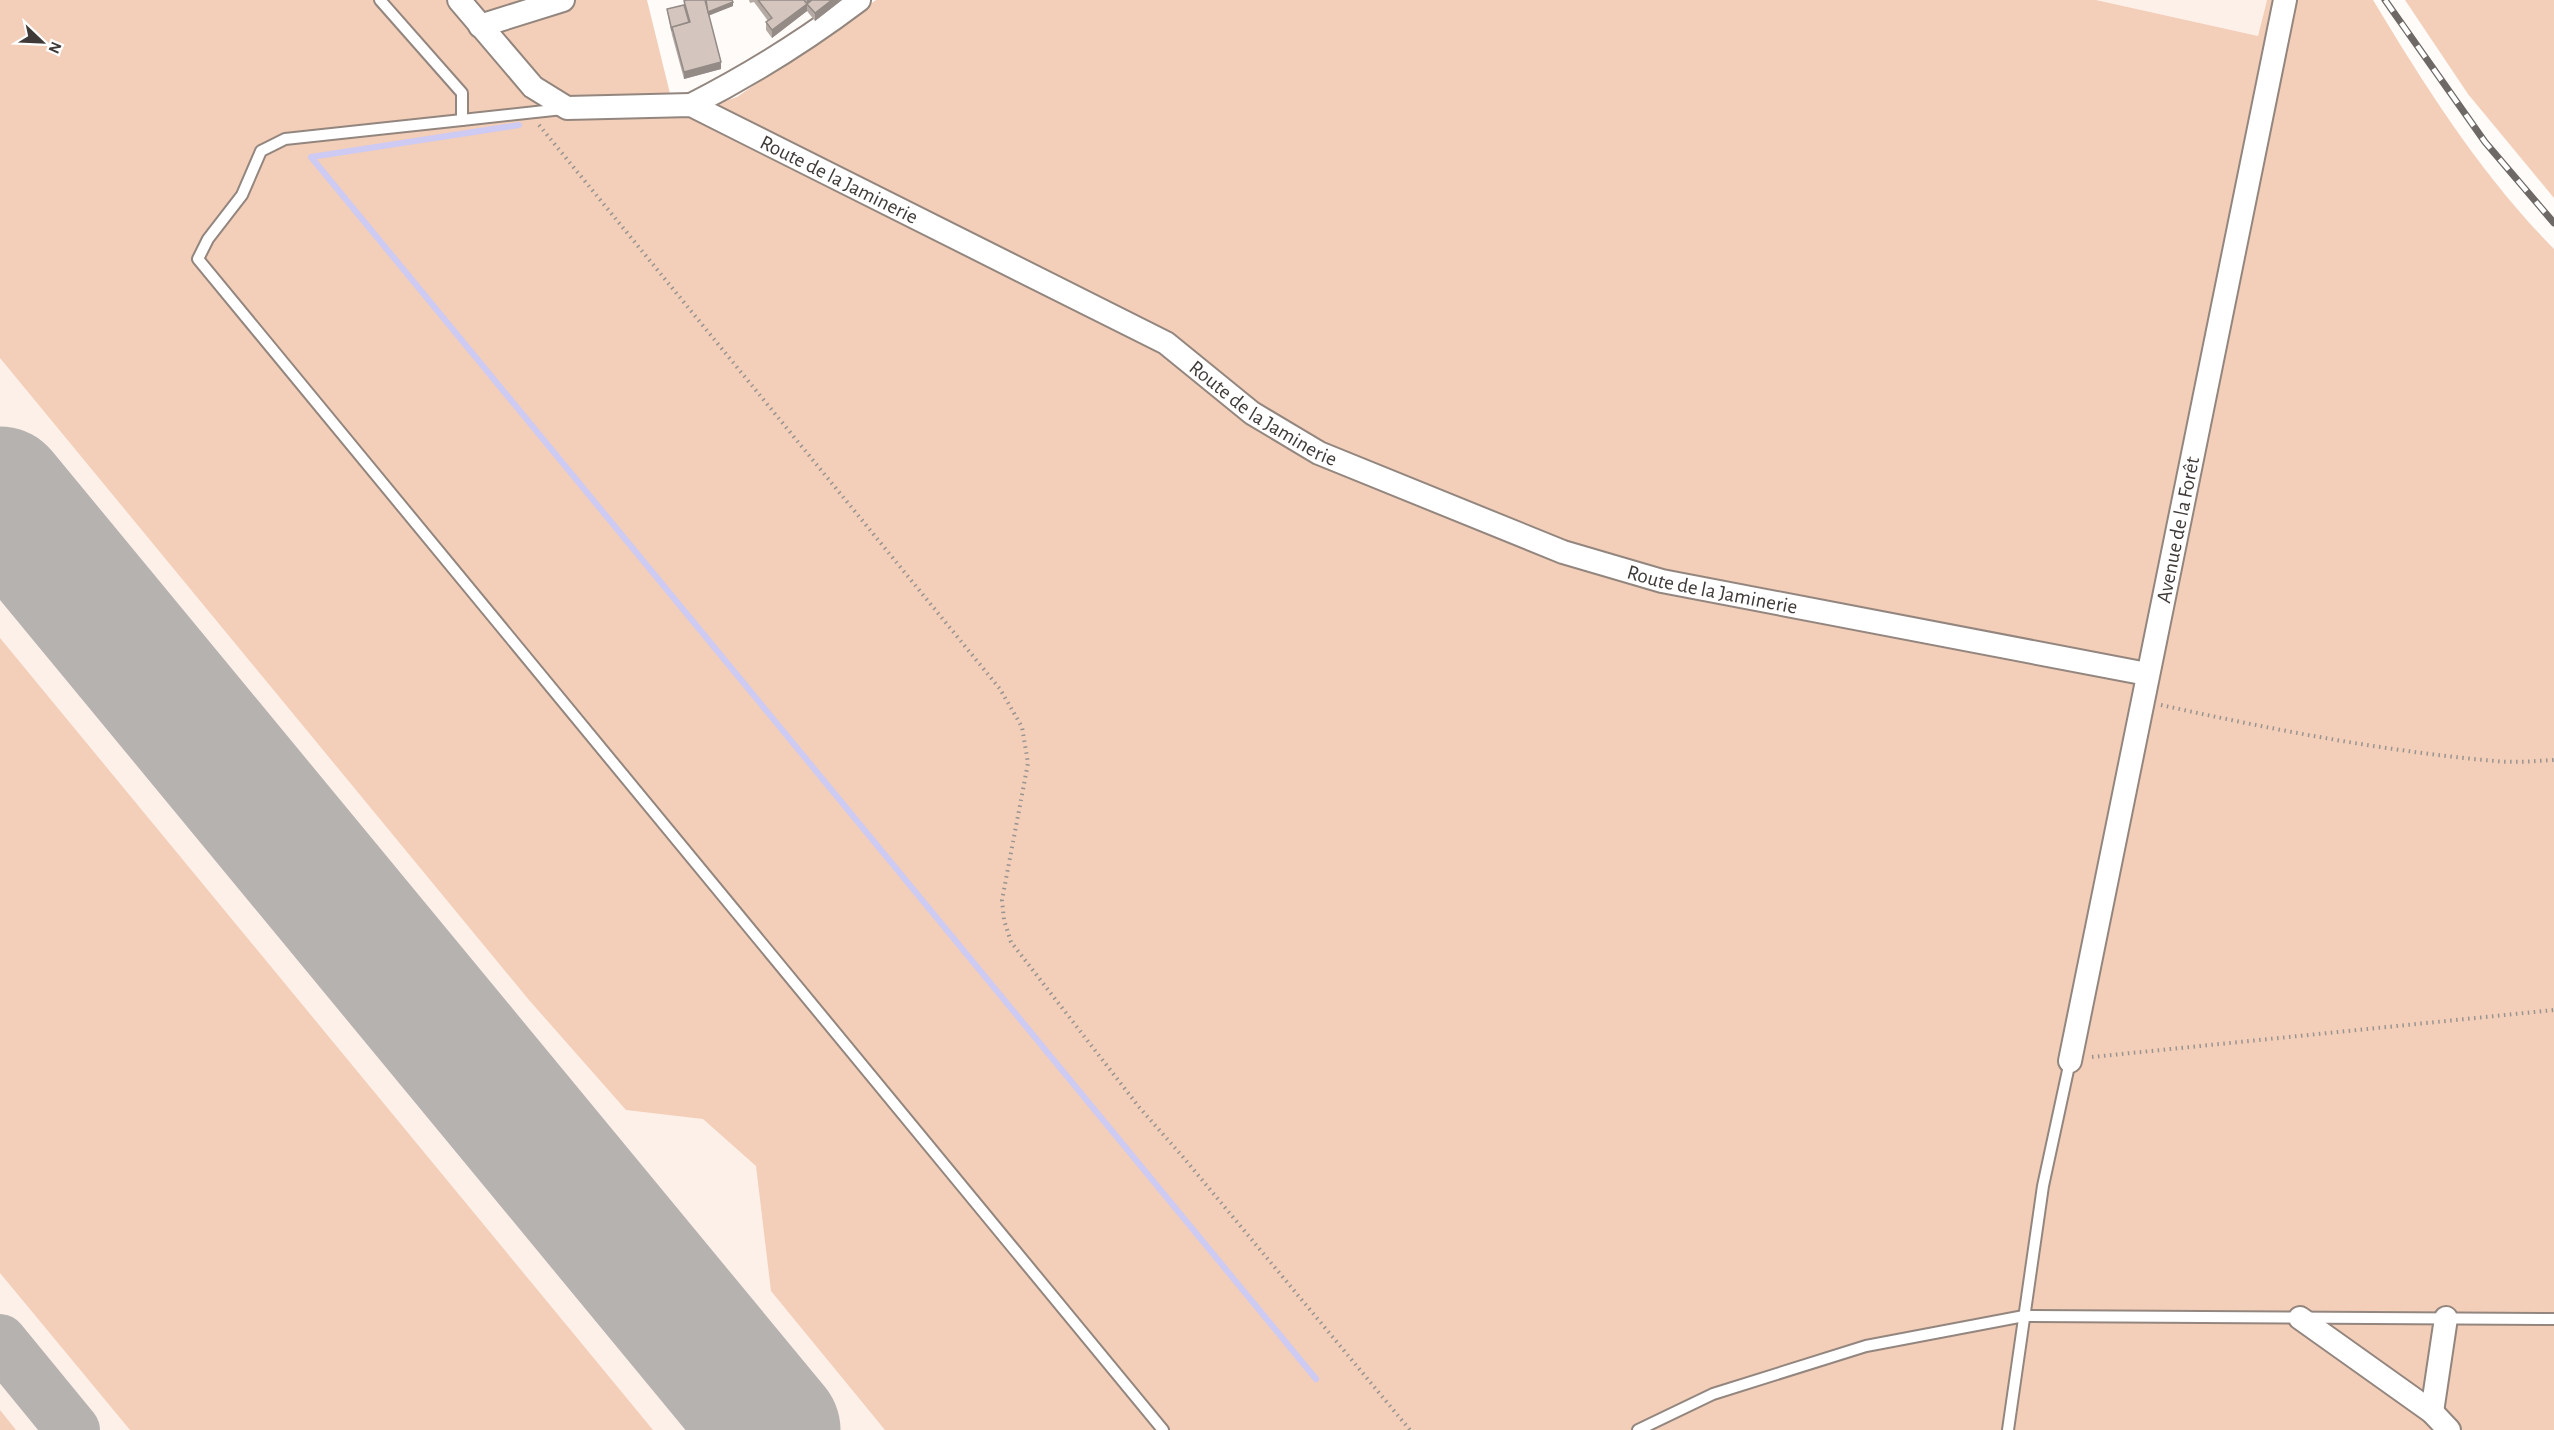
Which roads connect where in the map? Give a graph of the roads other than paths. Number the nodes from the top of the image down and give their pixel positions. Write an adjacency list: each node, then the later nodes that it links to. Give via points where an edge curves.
1 (380, 0): 9 (lane, via 462,93)
2 (459, 0): 6 (street)
3 (562, 0): 6 (street)
4 (859, 0): 7 (street, via 738,81)
5 (2285, 0): 10 (street, Avenue de la Forêt)
6 (480, 26): 8 (street, via 533,87)
7 (691, 105): 8 (street, Route de la Jaminerie); 10 (street, Route de la Jaminerie, via 1166,343 1252,413 1302,444 1563,552 1662,581)
8 (567, 108): 9 (lane)
9 (462, 120): 17 (lane, via 285,139 261,151 242,195 208,239 198,259)
10 (2148, 674): 11 (street, Avenue de la Forêt)
11 (2070, 1061): 12 (lane, via 2043,1185)
12 (2024, 1316): 13 (lane); 18 (lane, via 1866,1346 1713,1394); 19 (lane)
13 (2300, 1318): 14 (lane); 16 (street)
14 (2446, 1318): 15 (lane); 16 (street)
15 (2554, 1319)
16 (2432, 1412): 20 (street)
17 (1163, 1430)
18 (1638, 1430)
19 (2008, 1430)
20 (2449, 1430)

